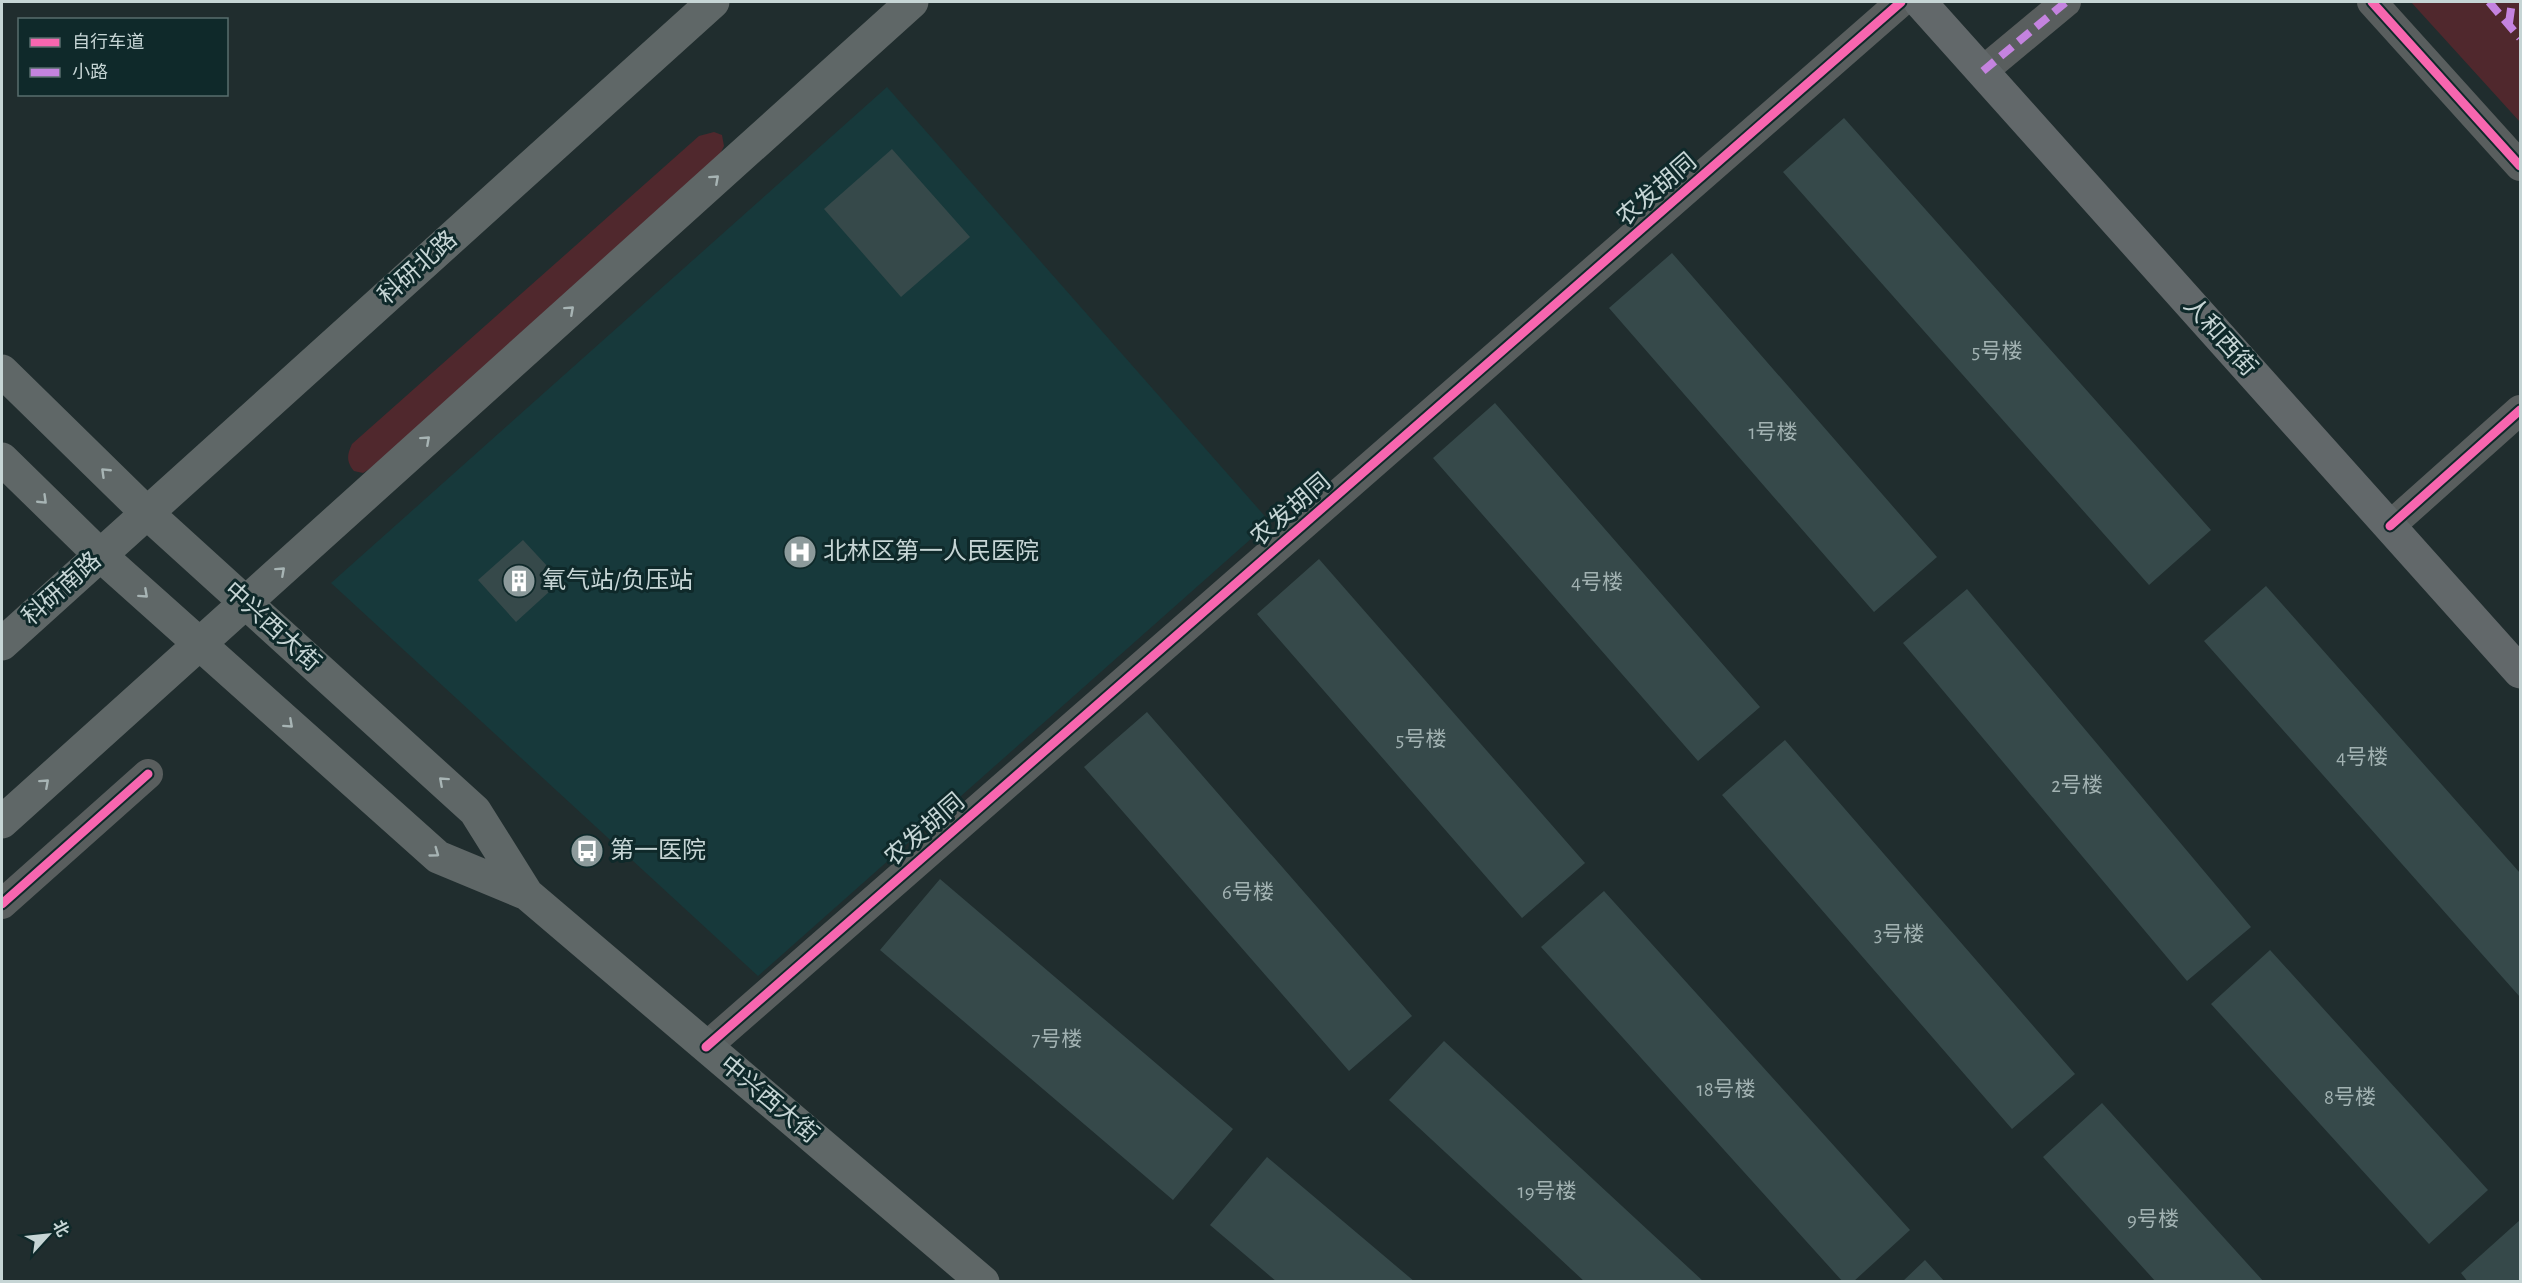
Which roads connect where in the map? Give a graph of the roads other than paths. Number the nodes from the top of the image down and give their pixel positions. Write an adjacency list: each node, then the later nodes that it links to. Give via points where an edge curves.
1 (713, 2): 12 (main road, 科研北路)
2 (912, 2): 15 (main road, one-way to 2)
3 (1901, 2): 23 (street, 农发胡同)
4 (1920, 2): 7 (main road, 人和西街)
5 (2066, 2): 7 (street)
6 (2372, 2): 8 (street)
7 (1983, 72): 13 (main road, 人和西街)
8 (2520, 166)
9 (2, 371): 12 (main road, 中兴西大街, one-way to 9)
10 (2520, 410): 13 (street)
11 (3, 464): 14 (main road, 中兴西大街, one-way to 14)
12 (147, 513): 14 (main road, 科研北路); 15 (main road, 中兴西大街)
13 (2390, 526): 18 (main road, 人和西街)
14 (112, 545): 16 (main road, 科研南路); 17 (main road, 中兴西大街, one-way to 17)
15 (245, 603): 17 (main road); 21 (main road, 中兴西大街, one-way to 15, via 476,811)
16 (2, 644)
17 (199, 644): 20 (main road, one-way to 17); 21 (main road, 中兴西大街, one-way to 21, via 438,857)
18 (2520, 672)
19 (148, 774): 22 (street)
20 (2, 822)
21 (527, 894): 23 (main road, 中兴西大街)
22 (2, 904)
23 (706, 1047): 24 (main road, 中兴西大街)
24 (983, 1281)

